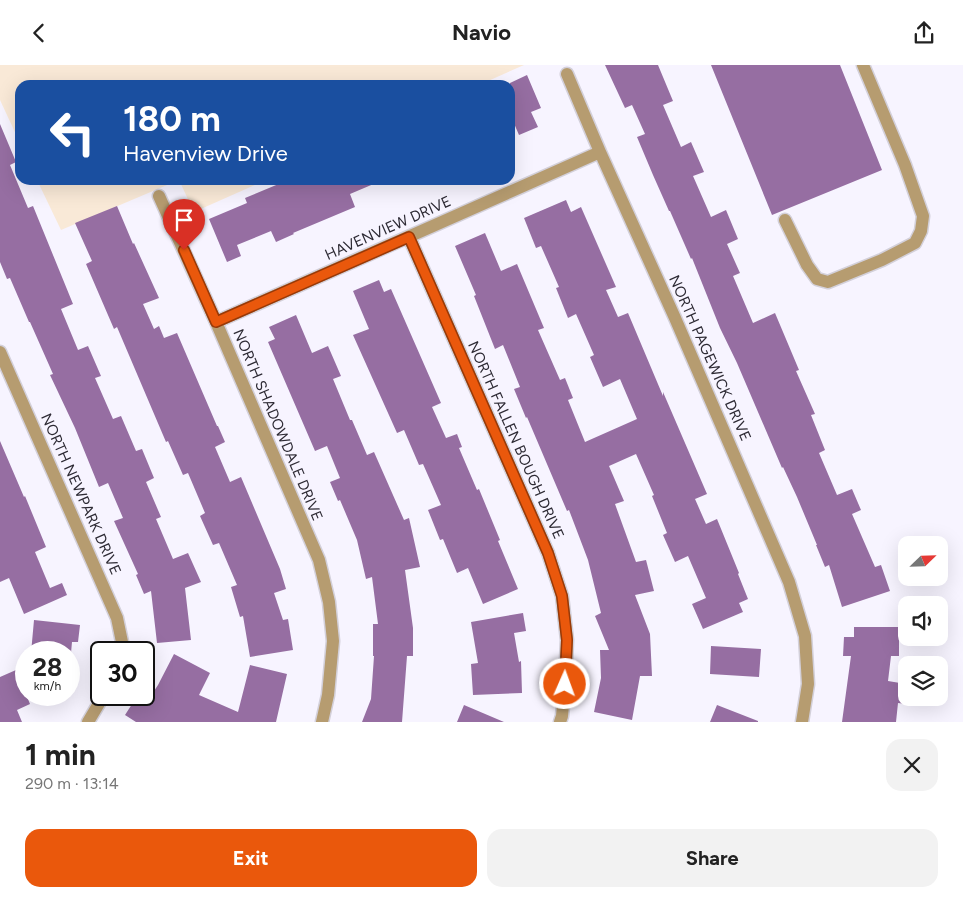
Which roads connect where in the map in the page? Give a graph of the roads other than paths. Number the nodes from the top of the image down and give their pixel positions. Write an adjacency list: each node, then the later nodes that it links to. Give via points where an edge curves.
1 (863, 65): 5 (street, via 922,215 921,231 915,243 828,282 817,279 806,265)
2 (567, 74): 3 (street, NORTH PAGEWICK DRIVE)
3 (600, 152): 6 (street, HAVENVIEW DRIVE); 14 (street, NORTH PAGEWICK DRIVE, via 789,582 805,636 808,684)
4 (159, 196): 7 (street, NORTH SHADOWDALE DRIVE)
5 (785, 220)
6 (409, 237): 7 (street, HAVENVIEW DRIVE); 13 (street, NORTH FALLEN BOUGH DRIVE, via 548,553 562,596 567,640)
7 (216, 322): 12 (street, NORTH SHADOWDALE DRIVE, via 319,560 329,602 333,641)
8 (0, 352): 9 (street, NORTH NEWPARK DRIVE, via 117,618)
9 (122, 641)
10 (97, 706): 11 (street)
11 (88, 722)
12 (322, 722)
13 (560, 722)
14 (802, 722)

